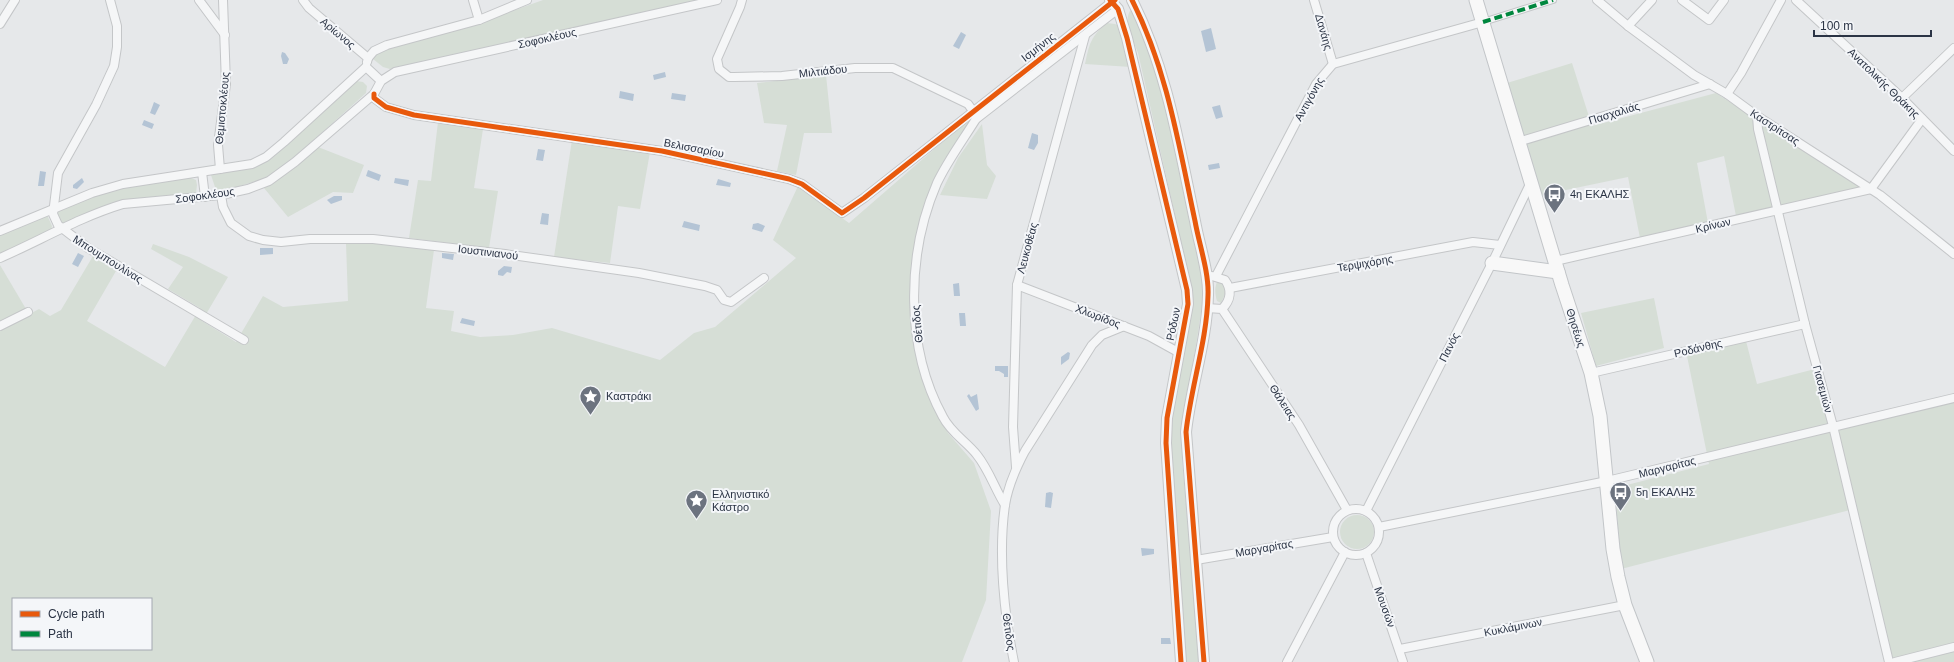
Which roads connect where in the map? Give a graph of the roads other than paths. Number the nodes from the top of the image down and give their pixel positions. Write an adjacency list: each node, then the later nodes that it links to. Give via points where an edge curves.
1 (15, 0): 25 (street)
2 (110, 0): 49 (street, Μπουμπουλίνας, via 117,26 114,66 96,105 58,173)
3 (199, 0): 27 (street)
4 (223, 0): 27 (street, Θεμιστοκλέους)
5 (303, 0): 22 (street, Αρίωνος)
6 (314, 0): 22 (street)
7 (473, 0): 23 (street)
8 (526, 0): 23 (street)
9 (717, 0): 33 (street, Σοφοκλέους, via 395,72)
10 (742, 0): 38 (street, Μιλτιάδου, via 717,59 719,69 729,77 782,76 886,66 957,97 968,104)
11 (1131, 0): 21 (street, Ισμήνης); 58 (street, via 1150,38 1173,115)
12 (1314, 0): 31 (street, Δανάης)
13 (1476, 0): 24 (main road, Θησέως)
14 (1553, 0): 24 (street)
15 (1597, 0): 26 (street, Καστρίτσας)
16 (1652, 0): 26 (street)
17 (1682, 0): 18 (street, via 1709,20)
18 (1724, 0)
19 (1781, 0): 36 (street, via 1741,73)
20 (1796, 0): 37 (street, Ανατολικής Θράκης)
21 (1114, 3): 28 (street, Ισμήνης); 38 (street, Ισμήνης); 69 (street, Ρόδων, via 1127,38 1187,290 1188,304)
22 (309, 8): 30 (street, Αρίωνος)
23 (479, 20): 30 (street, via 387,45 374,51)
24 (1483, 22): 31 (street); 41 (main road, Θησέως)
25 (0, 24)
26 (1628, 26): 34 (street, Καστρίτσας)
27 (225, 35): 43 (street, Θεμιστοκλέους, via 226,84 218,145)
28 (1085, 36): 38 (street, Ισμήνης); 60 (street, Λευκοθέας)
29 (1954, 48): 37 (street)
30 (368, 58): 32 (street)
31 (1333, 64): 58 (street, Αντιγόνης, via 1316,84)
32 (366, 67): 33 (street); 43 (street, via 266,157 248,165)
33 (381, 81): 35 (street, Σοφοκλέους)
34 (1710, 84): 36 (street, Καστρίτσας); 41 (street, Πασχαλιάς)
35 (374, 94): 38 (street, Βελισσαρίου, via 374,98 383,106 414,115 662,151 789,179 802,184 842,213); 47 (street, Σοφοκλέους, via 277,176 248,189)
36 (1726, 94): 39 (street, Καστρίτσας)
37 (1902, 98): 40 (street, Ανατολικής Θράκης)
38 (975, 115): 75 (street, Θέτιδος, via 970,129 945,167 925,217 916,268 917,336 929,388 943,418 978,455)
39 (1757, 116): 46 (street, Καστρίτσας); 50 (street, Γιασεμιών)
40 (1922, 119): 42 (street, Ανατολικής Θράκης); 46 (street)
41 (1518, 142): 45 (main road, Θησέως)
42 (1954, 151)
43 (220, 169): 44 (street)
44 (202, 172): 48 (street); 49 (street, via 123,184)
45 (1531, 182): 53 (street, Πανός); 57 (main road, Θησέως)
46 (1871, 189): 50 (street, Κρίνων); 54 (street, Καστρίτσας)
47 (221, 195): 48 (street, Σοφοκλέους); 59 (street, Ιουστινιανού, via 223,207 231,224 249,236 263,240 280,242 310,239 373,239 513,255 639,273 705,286 717,290 724,300 731,302)
48 (204, 197): 51 (street, Σοφοκλέους, via 123,204)
49 (54, 208): 51 (street, Μπουμπουλίνας, via 53,214); 52 (street)
50 (1778, 210): 57 (street, Κρίνων); 65 (street, Γιασεμιών)
51 (63, 229): 55 (street, Σοφοκλέους); 68 (street, Μπουμπουλίνας, via 88,248)
52 (0, 231)
53 (1500, 245): 56 (street, Πανός); 61 (street, Τερψιχόρης, via 1473,242)
54 (1953, 250)
55 (0, 258)
56 (1492, 263): 57 (main road); 77 (street, Πανός)
57 (1557, 267): 70 (main road, Θησέως)
58 (1212, 276): 61 (street, via 1225,280); 62 (street, via 1208,285)
59 (764, 278)
60 (1017, 285): 67 (street, Χλωρίδος); 73 (street, Λευκοθέας, via 1014,426)
61 (1230, 288): 63 (street, via 1229,297)
62 (1207, 308): 63 (street); 82 (street, via 1186,432)
63 (1222, 309): 76 (street, Θάλειας, via 1299,425)
64 (28, 312): 66 (street)
65 (1805, 324): 70 (street, Ροδάνθης); 72 (street, Γιασεμιών)
66 (0, 326)
67 (1124, 326): 69 (street, Χλωρίδος); 73 (street, Θέτιδος, via 1102,335 1092,345)
68 (244, 340)
69 (1178, 352): 87 (street, Ρόδων, via 1167,418 1166,443)
70 (1591, 373): 74 (main road, Θησέως, via 1600,416)
71 (1954, 398): 72 (street, Μαργαρίτας)
72 (1833, 426): 74 (street, Μαργαρίτας); 92 (street, Γιασεμιών)
73 (1016, 467): 75 (street, Θέτιδος)
74 (1607, 481): 78 (street, Μαργαρίτας); 83 (main road, Θησέως, via 1613,549)
75 (1005, 505): 86 (street, Θέτιδος, via 1003,533 1006,608)
76 (1347, 510): 77 (street, via 1356,508); 79 (street, via 1338,517)
77 (1366, 511): 78 (street, via 1376,520)
78 (1379, 527): 81 (street, via 1374,546)
79 (1333, 537): 80 (street, via 1337,546); 82 (street, Μαργαρίτας)
80 (1345, 552): 81 (street, via 1355,555); 89 (street)
81 (1366, 553): 85 (street, Μουσών)
82 (1196, 560): 88 (street)
83 (1625, 605): 85 (street, Κυκλάμινων); 91 (main road, Θησέως)
84 (1954, 647): 93 (street)
85 (1400, 649): 90 (street, Μουσών)
86 (1014, 662)
87 (1181, 662)
88 (1204, 662)
89 (1287, 662)
90 (1403, 662)
91 (1647, 662)
92 (1889, 662)
93 (1895, 662)

